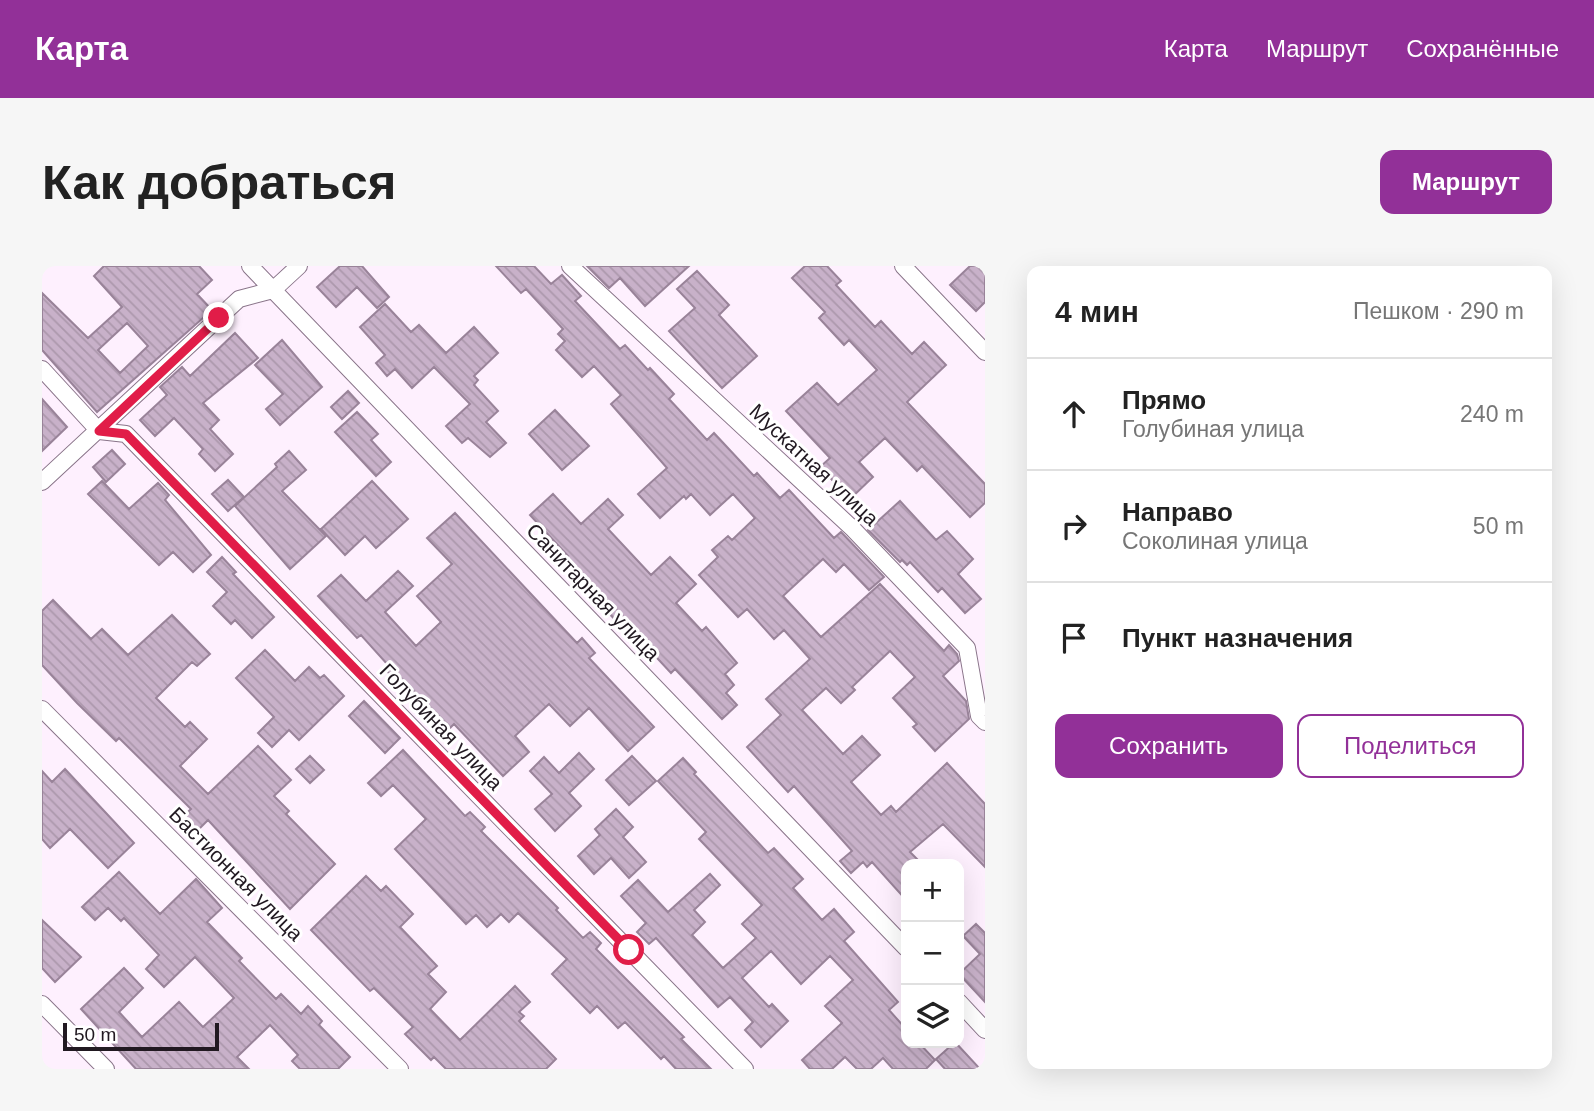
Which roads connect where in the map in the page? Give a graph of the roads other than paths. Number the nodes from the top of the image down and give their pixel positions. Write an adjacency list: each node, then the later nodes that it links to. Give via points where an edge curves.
1 (250, 266): 5 (street, Санитарная улица)
2 (299, 266): 5 (street)
3 (570, 266): 11 (street, Мускатная улица, via 853,529 967,648 979,716)
4 (903, 266): 6 (street)
5 (273, 290): 8 (street, via 239,299); 12 (street, Санитарная улица)
6 (985, 352)
7 (42, 369): 8 (street)
8 (99, 431): 9 (street); 18 (street, Голубиная улица, via 126,434)
9 (42, 482)
10 (42, 709): 17 (street, Бастионная улица)
11 (985, 722)
12 (901, 943)
13 (42, 1004): 16 (street)
14 (964, 1007): 15 (street)
15 (985, 1030)
16 (106, 1069)
17 (400, 1069)
18 (745, 1069)

